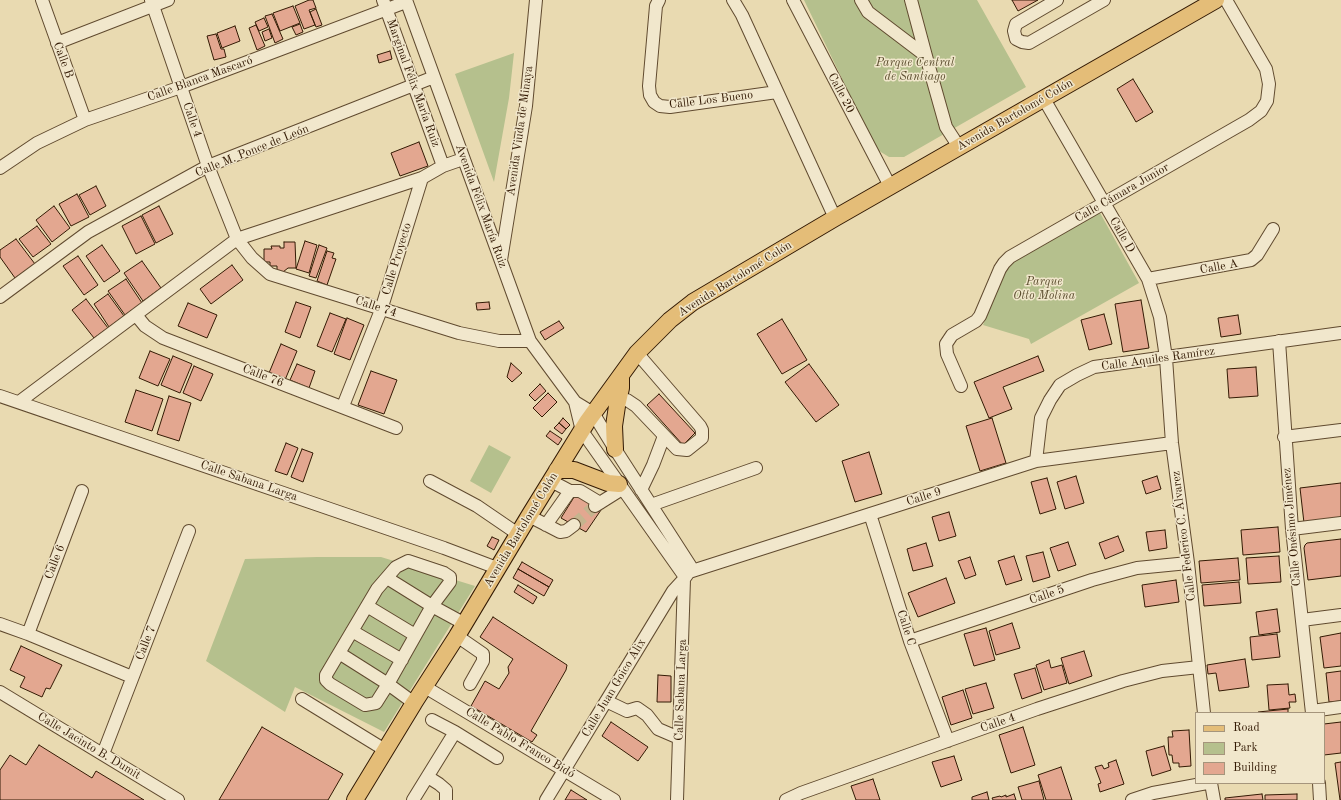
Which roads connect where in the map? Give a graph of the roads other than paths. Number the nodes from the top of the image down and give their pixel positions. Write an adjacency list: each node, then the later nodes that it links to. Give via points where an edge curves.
1 (42, 0): 16 (street, Calle B)
2 (168, 0): 14 (street)
3 (536, 0): 35 (street, Avenida Viuda de Minaya, via 526,106)
4 (659, 0): 21 (street, Calle Los Bueno, via 656,6 649,86 654,102 660,106 670,106)
5 (733, 0): 21 (street)
6 (793, 0): 30 (street, Calle 20)
7 (861, 0): 17 (street, via 868,12)
8 (911, 0): 17 (street)
9 (1057, 0): 10 (street, via 1016,24 1016,39 1029,43)
10 (1104, 0)
11 (1216, 0): 22 (main road, Avenida Bartolomé Colón)
12 (1226, 0): 31 (street, Calle Cámara Junior, via 1266,69 1269,93 1261,111)
13 (406, 1): 15 (street, Calle Blanca Mascaró); 18 (street, Avenida Félix María Ruiz)
14 (152, 3): 16 (street); 20 (street, Calle 4)
15 (385, 5): 19 (street, Marginal Félix María Ruiz); 20 (street, Calle Blanca Mascaró)
16 (57, 43): 23 (street, Calle B)
17 (926, 56): 24 (street, via 946,127)
18 (434, 77): 19 (street, Calle M. Ponce de León); 25 (street, Avenida Félix María Ruiz)
19 (414, 86): 26 (street, Calle M. Ponce de León); 27 (street, Marginal Félix María Ruiz)
20 (181, 87): 23 (street, Calle Blanca Mascaró); 26 (street, Calle 4)
21 (777, 92): 32 (street)
22 (1044, 99): 24 (main road, Avenida Bartolomé Colón); 31 (street, Calle D)
23 (85, 120): 28 (street, Calle Blanca Mascaró, via 37,143)
24 (959, 147): 30 (main road, Avenida Bartolomé Colón)
25 (463, 159): 27 (street); 35 (street, Avenida Félix María Ruiz)
26 (208, 166): 34 (street, Calle 4); 37 (street, Calle M. Ponce de León, via 88,232)
27 (443, 166): 29 (street)
28 (0, 168)
29 (422, 178): 34 (street); 38 (street, Calle Proyecto)
30 (890, 186): 32 (main road, Avenida Bartolomé Colón)
31 (1103, 203): 36 (street, Calle D); 46 (street, Calle Cámara Junior, via 1010,257 1004,263 980,316 952,335 946,344 947,354)
32 (835, 218): 43 (main road, Avenida Bartolomé Colón, via 693,302 670,320)
33 (1273, 229): 36 (street, Calle A, via 1251,260)
34 (237, 239): 38 (street, Calle 74, via 252,258 270,274); 39 (street)
35 (500, 261): 41 (street, Avenida Félix María Ruiz)
36 (1148, 279): 44 (street, Calle D, via 1160,316)
37 (0, 297)
38 (381, 310): 41 (street, Calle 74, via 460,334 499,341); 51 (street, Calle Proyecto)
39 (136, 315): 49 (street); 51 (street, Calle 76, via 145,326 163,338)
40 (1341, 333): 42 (street, Calle Aquiles Ramírez)
41 (530, 341): 50 (street, Avenida Félix María Ruiz)
42 (1279, 341): 44 (street, Calle Aquiles Ramírez); 57 (street, Calle Onésimo Jiménez)
43 (637, 353): 45 (main road, Avenida Bartolomé Colón); 56 (street, via 700,426 702,438 688,450 678,449)
44 (1166, 358): 58 (street, Calle Federico C. Álvarez); 60 (street, Calle Aquiles Ramírez, via 1094,368 1060,385 1041,418)
45 (621, 374): 48 (main road, via 622,384); 52 (main road, Avenida Bartolomé Colón)
46 (961, 386)
47 (0, 396): 49 (street, Calle Sabana Larga)
48 (618, 398): 56 (street, via 636,406); 59 (main road)
49 (19, 402): 78 (street, Calle Sabana Larga)
50 (575, 402): 52 (street, Avenida Félix María Ruiz); 55 (street, Avenida Félix María Ruiz)
51 (343, 406): 53 (street, Calle 76)
52 (594, 413): 55 (main road, Avenida Bartolomé Colón); 59 (street)
53 (396, 428)
54 (1341, 430): 57 (street)
55 (582, 431): 62 (main road, Avenida Bartolomé Colón); 64 (street)
56 (664, 436): 65 (street, via 654,465)
57 (1284, 437): 74 (street, Calle Onésimo Jiménez)
58 (1172, 443): 60 (street, Calle 9); 77 (street, Calle Federico C. Álvarez)
59 (615, 449): 65 (street)
60 (1036, 461): 69 (street, Calle 9)
61 (756, 468): 68 (street)
62 (554, 476): 64 (main road, via 574,470); 67 (street); 70 (main road, Avenida Bartolomé Colón)
63 (430, 481): 76 (street, via 477,506)
64 (621, 486): 67 (street, via 597,504 580,491); 79 (street)
65 (641, 490): 68 (street)
66 (82, 491): 88 (street, Calle 6)
67 (570, 491): 72 (street)
68 (651, 505): 79 (street)
69 (870, 514): 79 (street, Calle 9); 90 (street, Calle C)
70 (529, 516): 72 (street); 76 (main road, Avenida Bartolomé Colón)
71 (1341, 523): 74 (street)
72 (546, 525): 73 (street, via 560,532)
73 (574, 525)
74 (1292, 530): 84 (street, Calle Onésimo Jiménez)
75 (189, 531): 94 (street, Calle 7)
76 (518, 534): 78 (main road, Avenida Bartolomé Colón)
77 (1188, 563): 90 (street, Calle 5, via 1137,568 1099,578); 93 (street, Calle Federico C. Álvarez)
78 (497, 568): 87 (main road, Avenida Bartolomé Colón)
79 (687, 576): 100 (street, Calle Juan Goico Alix, via 673,591); 107 (street, Calle Sabana Larga)
80 (387, 578): 81 (street); 82 (street); 82 (street, via 396,566 408,561 444,573 450,577 450,582)
81 (367, 606): 86 (street); 89 (street)
82 (432, 606): 87 (street); 89 (street)
83 (1341, 615): 84 (street)
84 (1302, 620): 104 (street, Calle Onésimo Jiménez)
85 (0, 624): 88 (street)
86 (352, 630): 91 (street); 92 (street)
87 (461, 630): 96 (street, via 483,654 483,661); 97 (main road, Avenida Bartolomé Colón)
88 (28, 634): 94 (street)
89 (415, 635): 92 (street)
90 (910, 642): 108 (street, Calle C)
91 (339, 653): 95 (street); 95 (street, via 326,675 326,680 330,684 366,705 376,703)
92 (402, 660): 95 (street)
93 (1199, 667): 103 (street, Calle Federico C. Álvarez); 108 (street, Calle 4, via 1174,669 1123,681)
94 (132, 677): 110 (street, Calle 7)
95 (388, 684): 101 (street)
96 (470, 684)
97 (425, 687): 101 (main road, Avenida Bartolomé Colón); 112 (street, Calle Pablo Franco Bidó)
98 (0, 692): 110 (street, Calle Jacinto B. Dumit)
99 (302, 699): 109 (street)
100 (606, 701): 107 (street, via 627,711 637,708 658,728); 112 (street, Calle Juan Goico Alix)
101 (414, 703): 109 (main road, Avenida Bartolomé Colón)
102 (1341, 708): 104 (street)
103 (1204, 712)
104 (1312, 712)
105 (432, 720): 106 (street)
106 (455, 732): 111 (street); 113 (street)
107 (679, 738): 123 (street, Calle Sabana Larga)
108 (948, 741): 124 (street, Calle 4)
109 (385, 750): 118 (main road, Avenida Bartolomé Colón)
110 (103, 754): 117 (street, Calle Jacinto B. Dumit)
111 (497, 758)
112 (564, 770): 121 (street, Calle Juan Goico Alix); 122 (street, Calle Pablo Franco Bidó)
113 (428, 777): 119 (street); 120 (street, via 446,790)
114 (1202, 784): 125 (street, via 1153,793)
115 (1211, 784): 126 (street)
116 (1319, 784): 127 (street)
117 (178, 800)
118 (355, 800)
119 (413, 800)
120 (446, 800)
121 (546, 800)
122 (614, 800)
123 (677, 800)
124 (786, 800)
125 (1132, 800)
126 (1214, 800)
127 (1320, 800)

